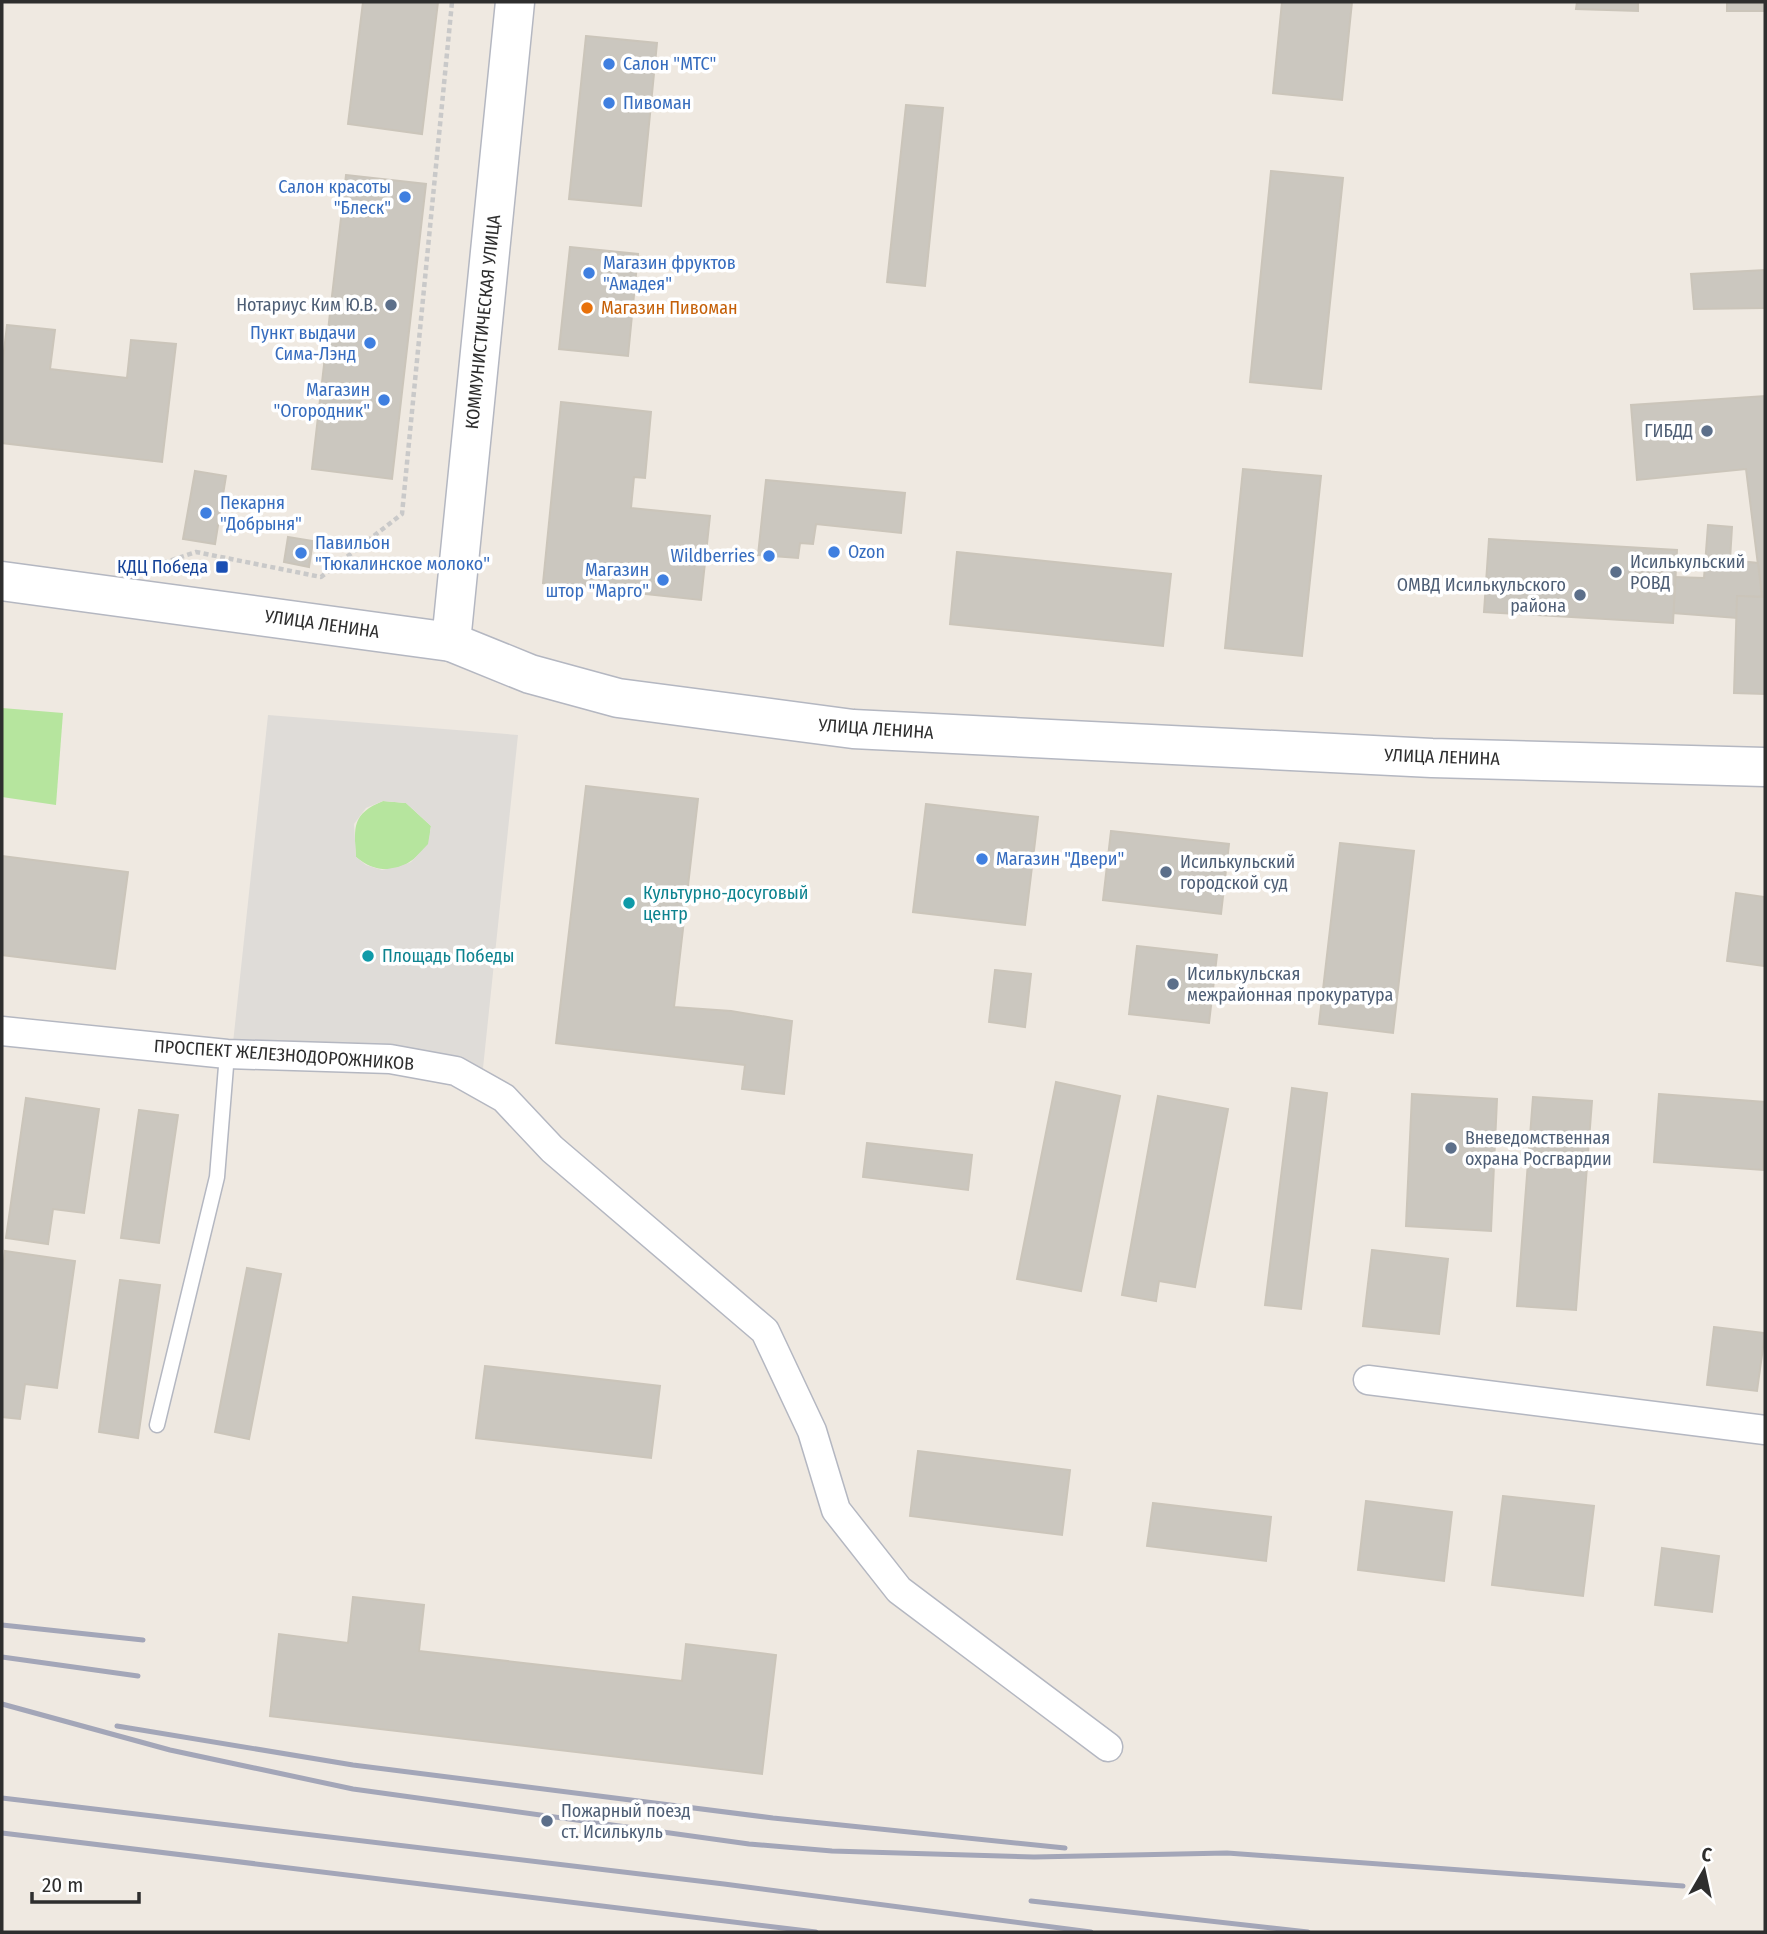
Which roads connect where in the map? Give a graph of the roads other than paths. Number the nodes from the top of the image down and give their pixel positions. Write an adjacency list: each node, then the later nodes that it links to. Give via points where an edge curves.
1 (515, 2): 3 (street, КОММУНИСТИЧЕСКАЯ УЛИЦА)
2 (2, 581): 3 (street, УЛИЦА ЛЕНИНА)
3 (451, 642): 4 (street, УЛИЦА ЛЕНИНА, via 530,674 618,698 853,729 1432,758)
4 (1765, 767)
5 (2, 1031): 6 (street, ПРОСПЕКТ ЖЕЛЕЗНОДОРОЖНИКОВ)
6 (227, 1054): 8 (lane, via 217,1177); 10 (street, ПРОСПЕКТ ЖЕЛЕЗНОДОРОЖНИКОВ, via 390,1059 456,1071 505,1098 552,1149 765,1331 812,1431 836,1510 899,1590)
7 (1368, 1380): 9 (street)
8 (157, 1425)
9 (1765, 1430)
10 (1108, 1747)

